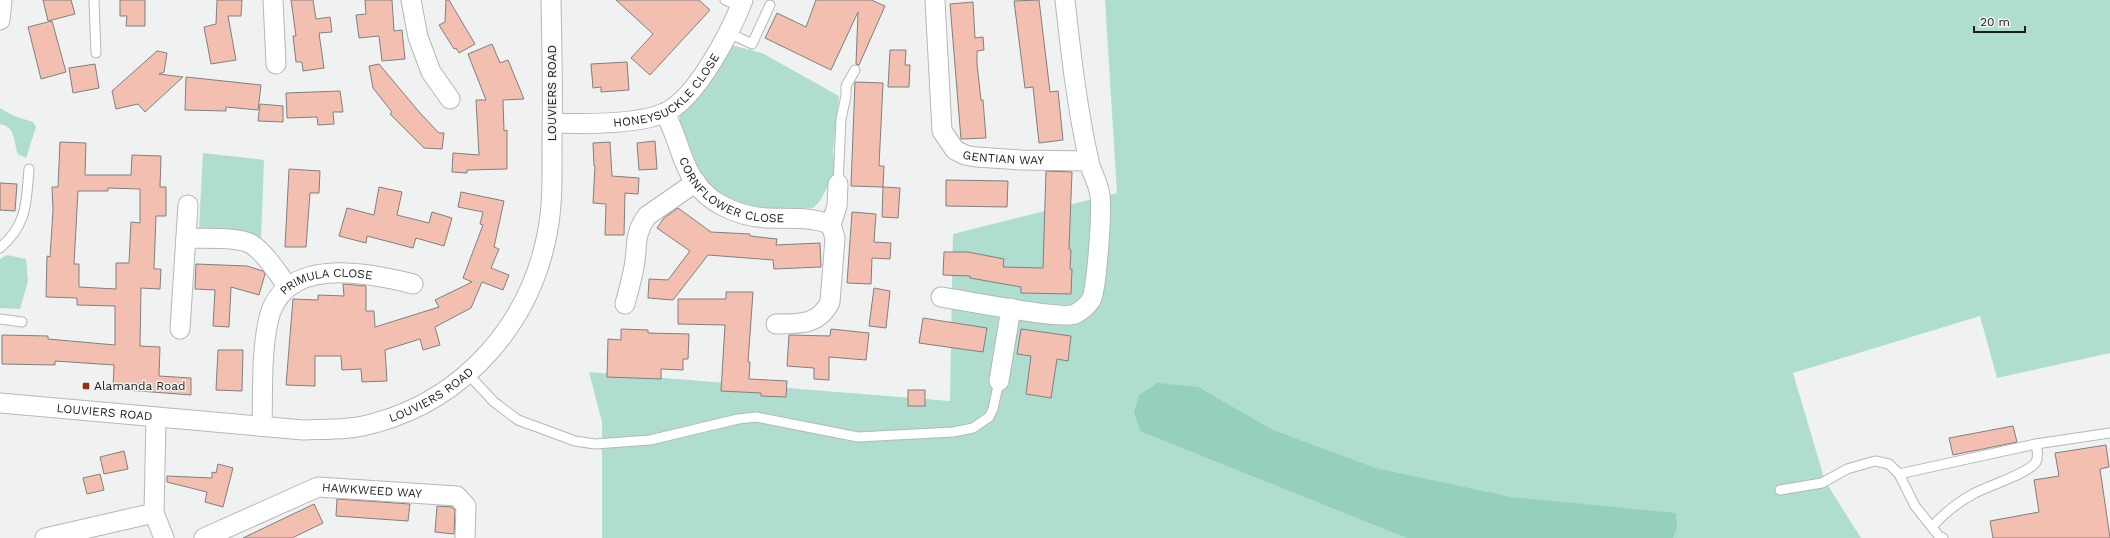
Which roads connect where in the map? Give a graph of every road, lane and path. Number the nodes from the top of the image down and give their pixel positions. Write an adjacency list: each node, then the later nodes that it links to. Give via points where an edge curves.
1 (2, 0): 10 (street)
2 (94, 0): 12 (lane)
3 (273, 0): 13 (street)
4 (411, 0): 15 (street, via 418,37 430,72)
5 (551, 0): 17 (street, LOUVIERS ROAD)
6 (935, 0): 18 (street, GENTIAN WAY, via 942,131 955,150 976,157)
7 (1065, 0): 18 (street, via 1073,69)
8 (736, 2): 11 (street, HONEYSUCKLE CLOSE)
9 (770, 5): 11 (lane, via 752,44)
10 (0, 20)
11 (727, 32): 16 (street, HONEYSUCKLE CLOSE, via 692,90)
12 (96, 53)
13 (276, 64)
14 (854, 70): 21 (lane, via 846,86)
15 (450, 100)
16 (665, 113): 17 (street, HONEYSUCKLE CLOSE, via 642,119); 20 (street, CORNFLOWER CLOSE, via 688,171)
17 (552, 123): 35 (street, LOUVIERS ROAD, via 552,182 548,229 536,278 510,326 490,353)
18 (1089, 161): 30 (street, via 1098,183 1100,197 1097,264 1092,299 1074,315 1050,315)
19 (29, 169): 25 (lane, via 24,215 16,232)
20 (696, 182): 23 (street, CORNFLOWER CLOSE, via 713,200 732,211 756,217 815,220); 29 (street, via 647,216 642,223 638,232 635,265)
21 (838, 184): 23 (street, via 837,206)
22 (188, 205): 24 (street)
23 (831, 224): 33 (street, via 835,238 830,302 826,311 807,323)
24 (186, 238): 27 (street, via 251,244); 34 (street)
25 (0, 248)
26 (413, 284): 27 (street, PRIMULA CLOSE, via 377,275 320,274 304,278)
27 (288, 287): 39 (street, PRIMULA CLOSE, via 276,301 268,322)
28 (941, 297): 30 (street)
29 (625, 304)
30 (1011, 308): 36 (street)
31 (0, 319): 32 (lane)
32 (22, 322)
33 (776, 324)
34 (180, 329)
35 (468, 374): 36 (lane, via 494,402 518,420 575,442 595,444 650,440 756,417 858,437 953,432 973,428 989,418); 39 (street, LOUVIERS ROAD, via 441,395 408,412 374,424 340,429 303,430)
36 (999, 381)
37 (0, 403): 38 (street, LOUVIERS ROAD)
38 (156, 418): 39 (street, LOUVIERS ROAD); 44 (street)
39 (262, 426)
40 (2110, 433): 41 (lane)
41 (2036, 444): 42 (lane); 45 (lane, via 2038,456 2035,463 1995,485 1974,493 1950,509)
42 (1899, 474): 43 (lane, via 1889,464 1875,461 1847,469 1822,483); 45 (lane, via 1915,506)
43 (1780, 490)
44 (154, 513): 46 (street); 47 (street)
45 (1932, 527): 50 (lane)
46 (45, 538)
47 (164, 538)
48 (204, 538): 49 (street, HAWKWEED WAY, via 318,487 457,496 466,506)
49 (465, 538)
50 (1944, 538)

